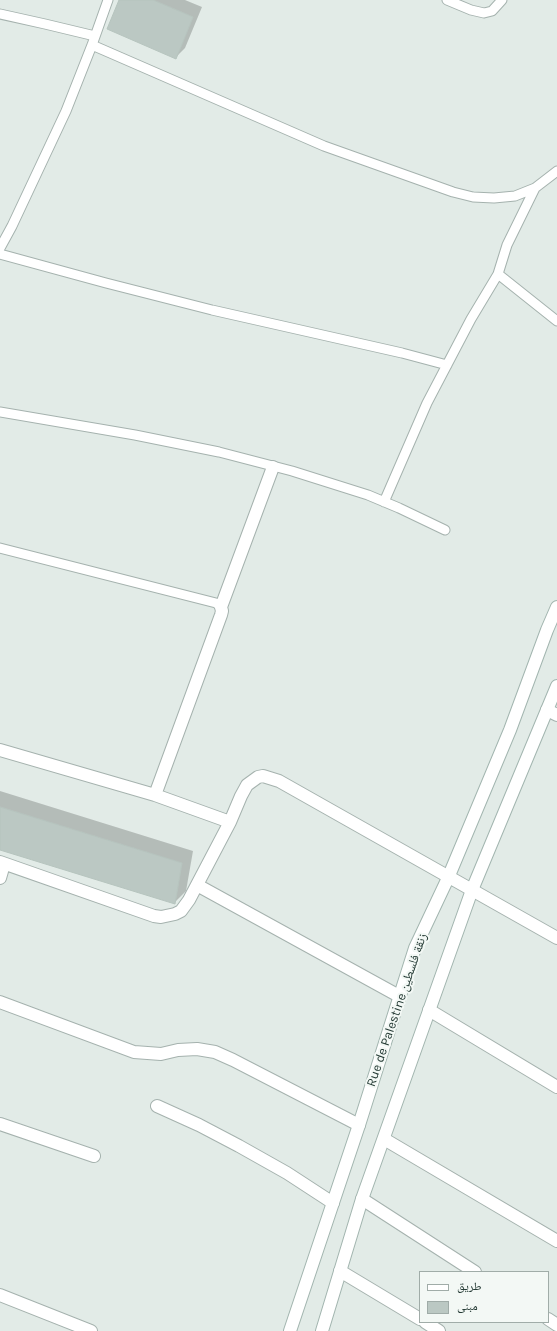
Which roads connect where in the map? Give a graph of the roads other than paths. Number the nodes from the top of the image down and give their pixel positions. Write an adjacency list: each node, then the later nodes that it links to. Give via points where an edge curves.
1 (108, 0): 5 (lane)
2 (447, 0): 3 (lane, via 484,13 496,9)
3 (502, 0)
4 (0, 14): 5 (lane, via 45,24)
5 (94, 41): 7 (lane, via 324,146 453,192 473,197 494,198 515,196); 8 (lane, via 54,136)
6 (557, 171): 7 (lane)
7 (535, 188): 10 (lane, via 507,245)
8 (0, 248)
9 (0, 254): 12 (lane, via 204,308)
10 (498, 274): 11 (lane); 12 (lane)
11 (557, 321)
12 (447, 365): 15 (lane, via 427,403)
13 (0, 412): 14 (lane, via 143,436 220,452)
14 (273, 467): 15 (lane); 18 (street)
15 (384, 502): 16 (lane)
16 (444, 530)
17 (0, 548): 18 (lane, via 216,603)
18 (221, 607): 23 (street, via 221,615)
19 (557, 607): 27 (street, Rue de Palestine زنقة فلسطين, via 510,730)
20 (557, 686): 21 (street)
21 (552, 712): 29 (street)
22 (0, 750): 23 (street)
23 (155, 795): 24 (street)
24 (230, 822): 27 (street, via 247,785 258,777 268,777); 28 (street)
25 (2, 863): 26 (street); 28 (street, via 161,917 180,911)
26 (0, 878)
27 (448, 878): 29 (street); 31 (street, Rue de Palestine زنقة فلسطين, via 415,948)
28 (197, 885): 31 (street)
29 (472, 890): 30 (street); 33 (street)
30 (557, 938)
31 (399, 996): 37 (street, Rue de Palestine زنقة فلسطين)
32 (0, 1002): 37 (street, via 134,1052 161,1054 197,1049 215,1052)
33 (429, 1010): 34 (street); 38 (street)
34 (557, 1087)
35 (157, 1106): 41 (street, via 239,1146)
36 (0, 1124): 39 (street)
37 (359, 1125): 41 (street, Rue de Palestine زنقة فلسطين)
38 (384, 1139): 40 (street); 42 (street)
39 (94, 1156)
40 (362, 1199): 43 (street); 44 (street)
41 (333, 1203): 49 (street, Rue de Palestine زنقة فلسطين)
42 (557, 1241)
43 (340, 1271): 46 (street); 50 (street)
44 (473, 1271)
45 (0, 1295): 48 (street)
46 (419, 1318)
47 (426, 1323): 51 (street)
48 (91, 1331)
49 (290, 1331)
50 (322, 1331)
51 (440, 1331)

